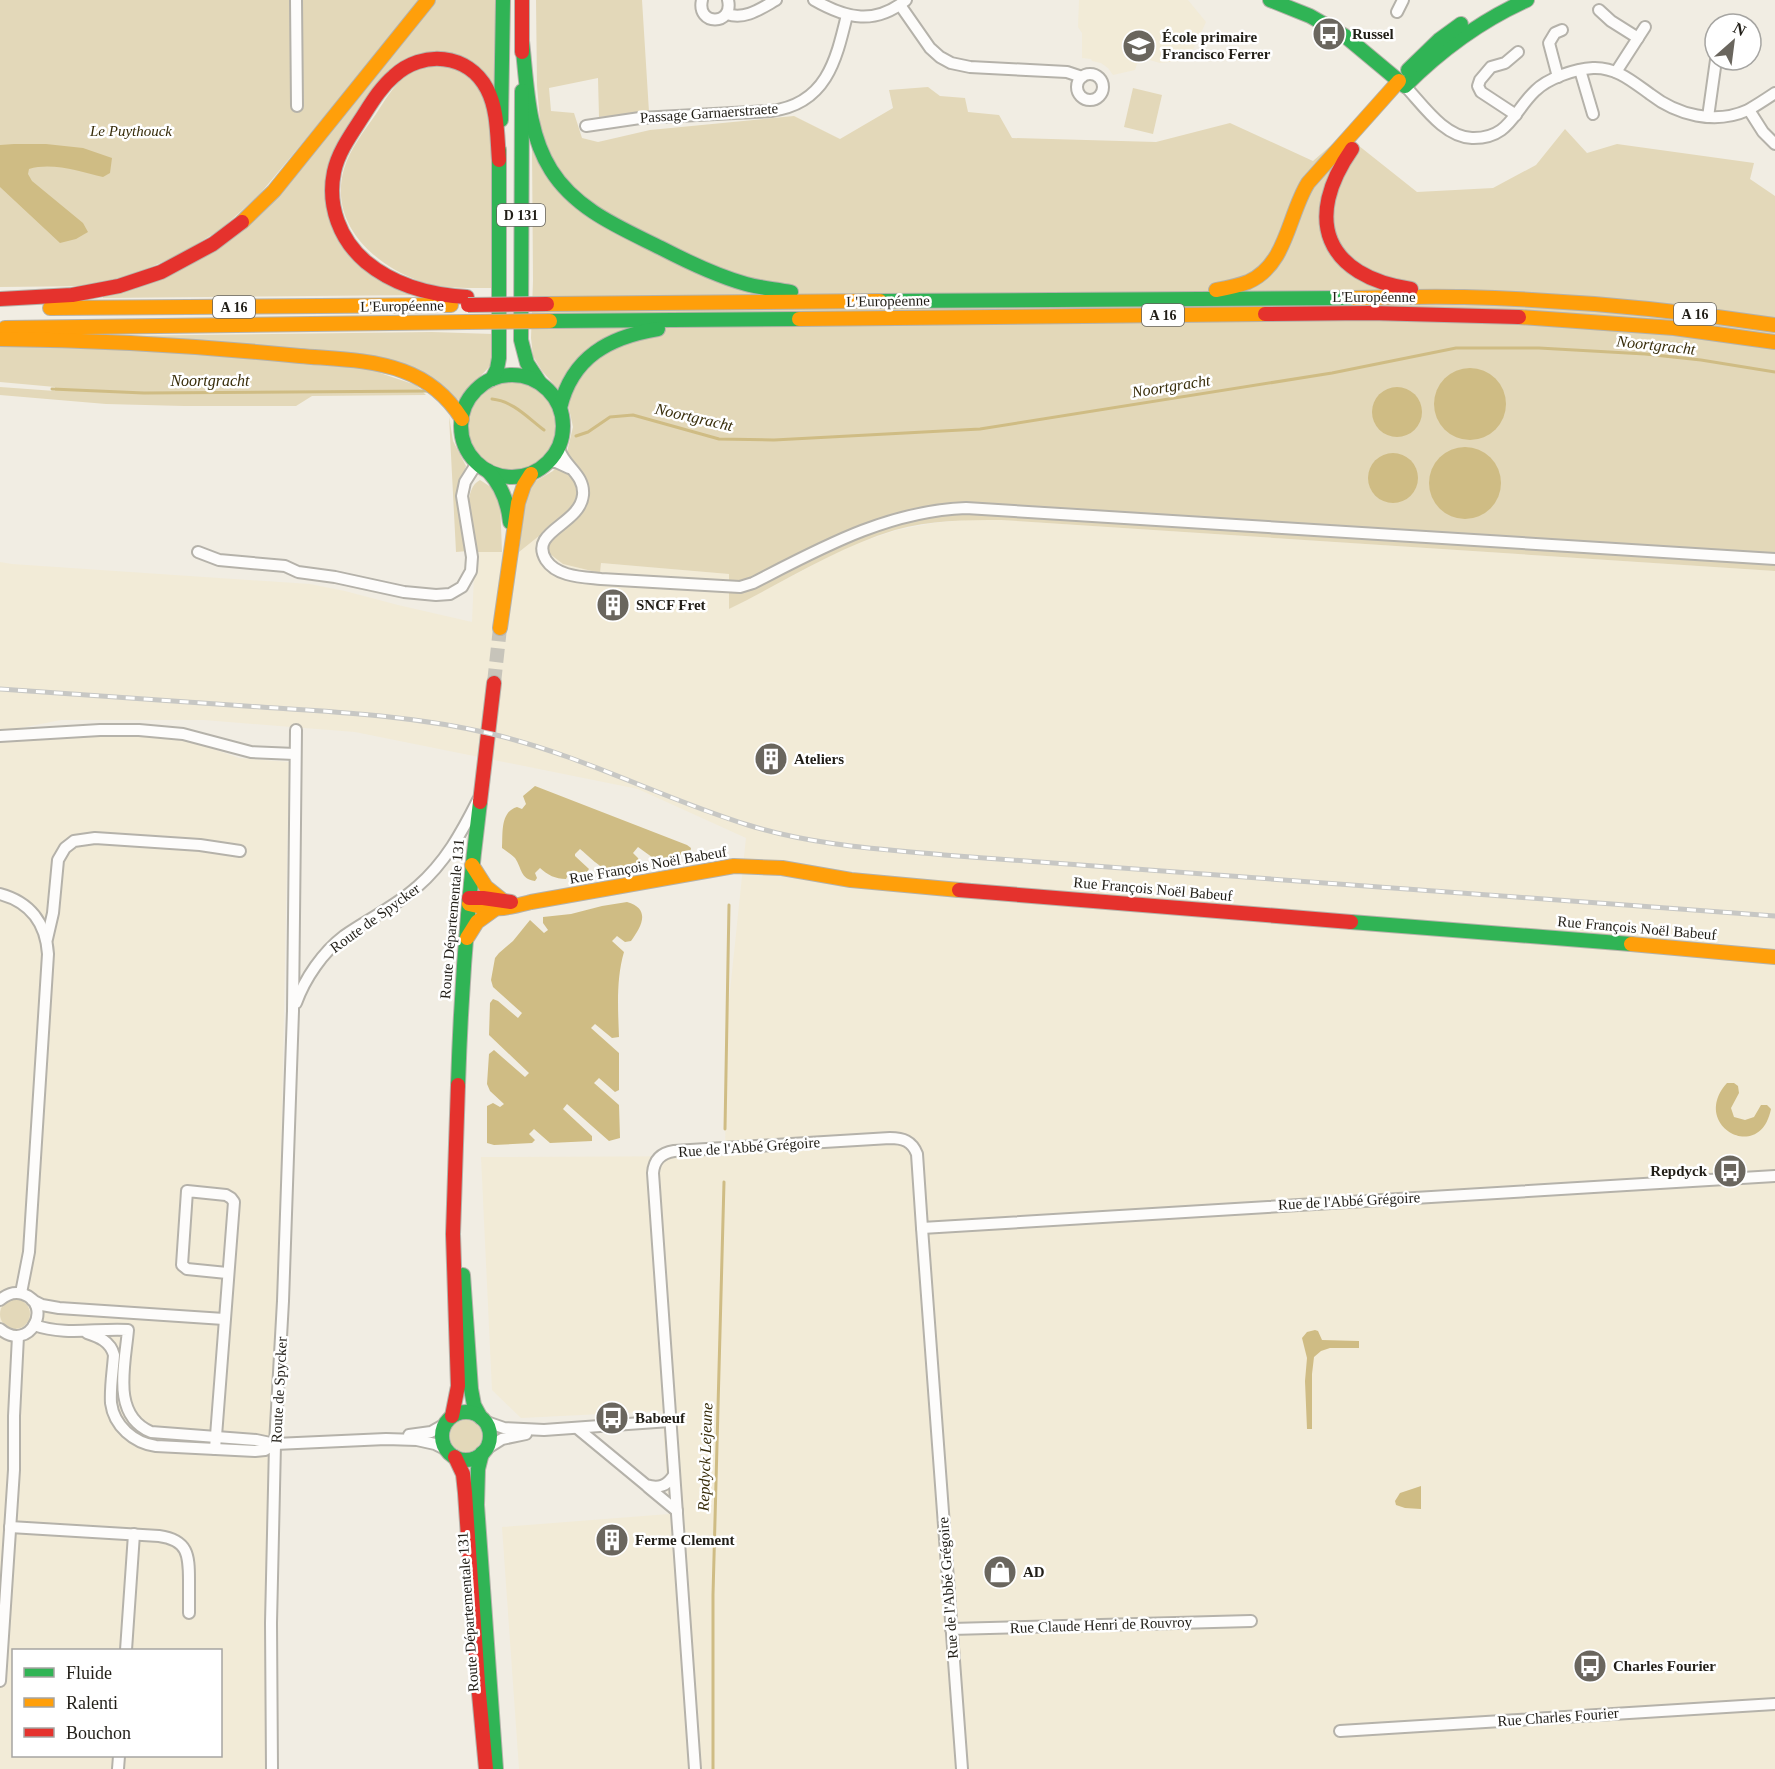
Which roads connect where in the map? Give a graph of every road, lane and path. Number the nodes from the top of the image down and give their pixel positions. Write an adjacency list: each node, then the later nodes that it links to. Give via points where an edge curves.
1 (296, 0): 31 (street)
2 (428, 0): 39 (main road, via 274,191 219,240 168,269 119,286 72,295)
3 (503, 0): 38 (main road, D 131)
4 (522, 0): 22 (main road, D 131)
5 (702, 0): 17 (street, via 702,10 708,18 718,20)
6 (728, 0): 17 (street)
7 (776, 0): 17 (street, via 747,15)
8 (814, 0): 18 (street)
9 (1270, 0): 14 (main road)
10 (1403, 0): 16 (street)
11 (1509, 0): 29 (main road, via 1451,31 1422,56)
12 (1527, 0): 29 (main road, via 1502,10 1457,38)
13 (903, 2): 18 (street, via 875,16); 27 (street, via 930,48 951,63 1067,72)
14 (1300, 5): 29 (main road, via 1345,36)
15 (1599, 10): 21 (street)
16 (1397, 12)
17 (727, 14)
18 (847, 15): 36 (street, Passage Garnaerstraete, via 828,76 813,92 788,107)
19 (1645, 27): 21 (street)
20 (1562, 30): 28 (street, via 1549,43)
21 (1638, 38): 25 (street)
22 (522, 41): 41 (main road, via 539,147 558,181 591,211 684,260 746,284 783,292); 53 (main road, D 131, via 521,340 527,366)
23 (1518, 52): 34 (street, via 1505,63 1491,67 1478,86)
24 (1580, 70): 25 (street, via 1602,68); 28 (street); 33 (street)
25 (1616, 72): 35 (street, via 1671,108)
26 (1714, 72): 35 (street)
27 (1082, 77)
28 (1558, 77): 34 (street, via 1537,89)
29 (1402, 84): 34 (street, via 1456,134 1480,137 1497,133); 40 (main road, via 1308,183 1277,257 1257,278 1217,290); 42 (main road, via 1345,158 1331,184 1326,219 1340,256 1363,275 1392,285)
30 (1775, 93): 32 (street)
31 (297, 106)
32 (1749, 110): 35 (street, via 1726,117); 37 (street)
33 (1593, 114)
34 (1516, 115)
35 (1708, 117)
36 (586, 126)
37 (1775, 144)
38 (499, 160): 43 (main road, via 495,110 485,84 456,61 431,58 410,64 386,84 352,133 334,172 332,196 336,219 346,242 363,260 408,287); 52 (main road, D 131, via 500,352)
39 (0, 299)
40 (1064, 299): 41 (main road, L'Européenne / A 16); 42 (main road, L'Européenne / A 16)
41 (895, 300): 43 (main road, L'Européenne / A 16, bridge)
42 (1544, 300): 44 (main road, L'Européenne / A 16)
43 (467, 301): 45 (main road, L'Européenne / A 16)
44 (1615, 306): 46 (main road, via 1679,305); 48 (main road, L'Européenne / A 16)
45 (0, 308)
46 (1775, 314)
47 (775, 319): 49 (main road, L'Européenne / A 16, bridge); 51 (main road, L'Européenne / A 16, via 1474,315 1617,322); 54 (main road, via 646,330 621,338 579,368 565,387)
48 (1775, 325)
49 (0, 328)
50 (0, 339): 55 (main road, via 129,342 374,364 404,371 425,382)
51 (1775, 342)
52 (492, 379): 53 (main road, via 517,375); 55 (main road, via 471,396)
53 (540, 383): 54 (main road)
54 (560, 408): 56 (main road, via 563,428)
55 (462, 419): 58 (main road, via 464,443)
56 (559, 448): 57 (main road); 59 (street)
57 (548, 462): 59 (street); 60 (main road)
58 (482, 467): 60 (main road, via 508,477); 61 (main road, via 507,497); 62 (street, via 465,482 462,496 471,571 462,587 450,594 404,592 298,572 285,566 219,560)
59 (574, 471): 63 (street, via 583,486 581,506 546,537 543,554 559,571 601,579 740,587 876,525 916,514 966,508)
60 (531, 474): 61 (main road, via 520,495)
61 (510, 550): 64 (main road)
62 (198, 552)
63 (1775, 559)
64 (500, 628)
65 (494, 683): 69 (main road, Route Départementale 131)
66 (296, 730): 68 (street, Route de Spycker)
67 (0, 736): 68 (street, via 145,730 183,734 251,752)
68 (295, 754): 80 (street, Route de Spycker)
69 (479, 797): 71 (main road, Route Départementale 131); 80 (street, Route de Spycker, via 438,866 410,893 332,947 308,979)
70 (240, 851): 77 (street, via 95,838 74,841 58,860)
71 (472, 865): 73 (main road, Route Départementale 131); 74 (main road, via 489,890)
72 (0, 894): 77 (street, via 32,910)
73 (469, 901): 74 (main road, Rue François Noël Babeuf, via 483,898); 76 (main road, Rue François Noël Babeuf); 78 (main road, Route Départementale 131)
74 (508, 902): 75 (main road, Rue François Noël Babeuf)
75 (531, 902): 76 (main road, Rue François Noël Babeuf); 79 (main road, Rue François Noël Babeuf, via 712,869 755,866 897,885)
76 (495, 909): 78 (main road, via 477,922)
77 (47, 940): 85 (street, via 29,1252)
78 (465, 943): 81 (main road, Route Départementale 131)
79 (1775, 957)
80 (293, 1011): 101 (street, Route de Spycker, via 284,1301)
81 (456, 1159): 94 (main road, Route Départementale 131, via 470,1382 474,1405); 95 (main road, Route Départementale 131, via 453,1255 458,1386)
82 (1775, 1176): 83 (street, Rue de l'Abbé Grégoire)
83 (922, 1228): 96 (street, Rue de l'Abbé Grégoire, via 917,1154 902,1139 674,1151 661,1156 652,1173); 112 (street, Rue de l'Abbé Grégoire)
84 (227, 1273): 84 (street, via 233,1200 223,1194 187,1191 182,1265 187,1269); 89 (street)
85 (21, 1293): 86 (street, via 11,1293); 87 (street)
86 (0, 1300)
87 (32, 1300): 88 (street); 90 (street)
88 (59, 1308): 89 (street); 90 (street)
89 (224, 1319): 99 (street)
90 (36, 1322): 92 (street, via 49,1330); 93 (street)
91 (0, 1329): 93 (street)
92 (81, 1332): 99 (street, via 128,1330 123,1396 140,1426 155,1433); 102 (street, via 100,1338 112,1348 111,1404 128,1433 152,1445)
93 (18, 1336): 108 (street)
94 (482, 1419): 95 (main road, via 467,1412); 98 (street, via 504,1428); 103 (main road, via 489,1433)
95 (449, 1420): 100 (street, via 431,1432); 104 (main road, via 442,1437)
96 (670, 1421): 97 (street); 105 (street, Rue de l'Abbé Grégoire)
97 (577, 1428): 98 (street); 106 (street)
98 (544, 1430): 103 (street, via 501,1439)
99 (216, 1438): 101 (street); 102 (street)
100 (386, 1439): 101 (street); 104 (street, via 426,1442)
101 (275, 1443): 102 (street, via 258,1451); 117 (street, Route de Spycker)
102 (216, 1449)
103 (484, 1451): 104 (main road, via 471,1459); 119 (main road, Route Départementale 131, via 478,1469 477,1498)
104 (451, 1453): 118 (main road, Route Départementale 131, via 463,1474)
105 (674, 1475): 106 (street, via 659,1487); 107 (street, Rue de l'Abbé Grégoire)
106 (643, 1483): 107 (street)
107 (677, 1510): 120 (street, Rue de l'Abbé Grégoire)
108 (10, 1527): 109 (street); 114 (street)
109 (134, 1534): 110 (street, via 167,1537 185,1549 189,1563); 113 (street)
110 (189, 1613)
111 (1251, 1621): 112 (street, Rue Claude Henri de Rouvroy)
112 (951, 1629): 121 (street, Rue de l'Abbé Grégoire)
113 (126, 1649)
114 (0, 1681)
115 (1775, 1704): 116 (street, Rue Charles Fourier)
116 (1340, 1731)
117 (272, 1769)
118 (486, 1769)
119 (496, 1769)
120 (695, 1769)
121 (962, 1769)

